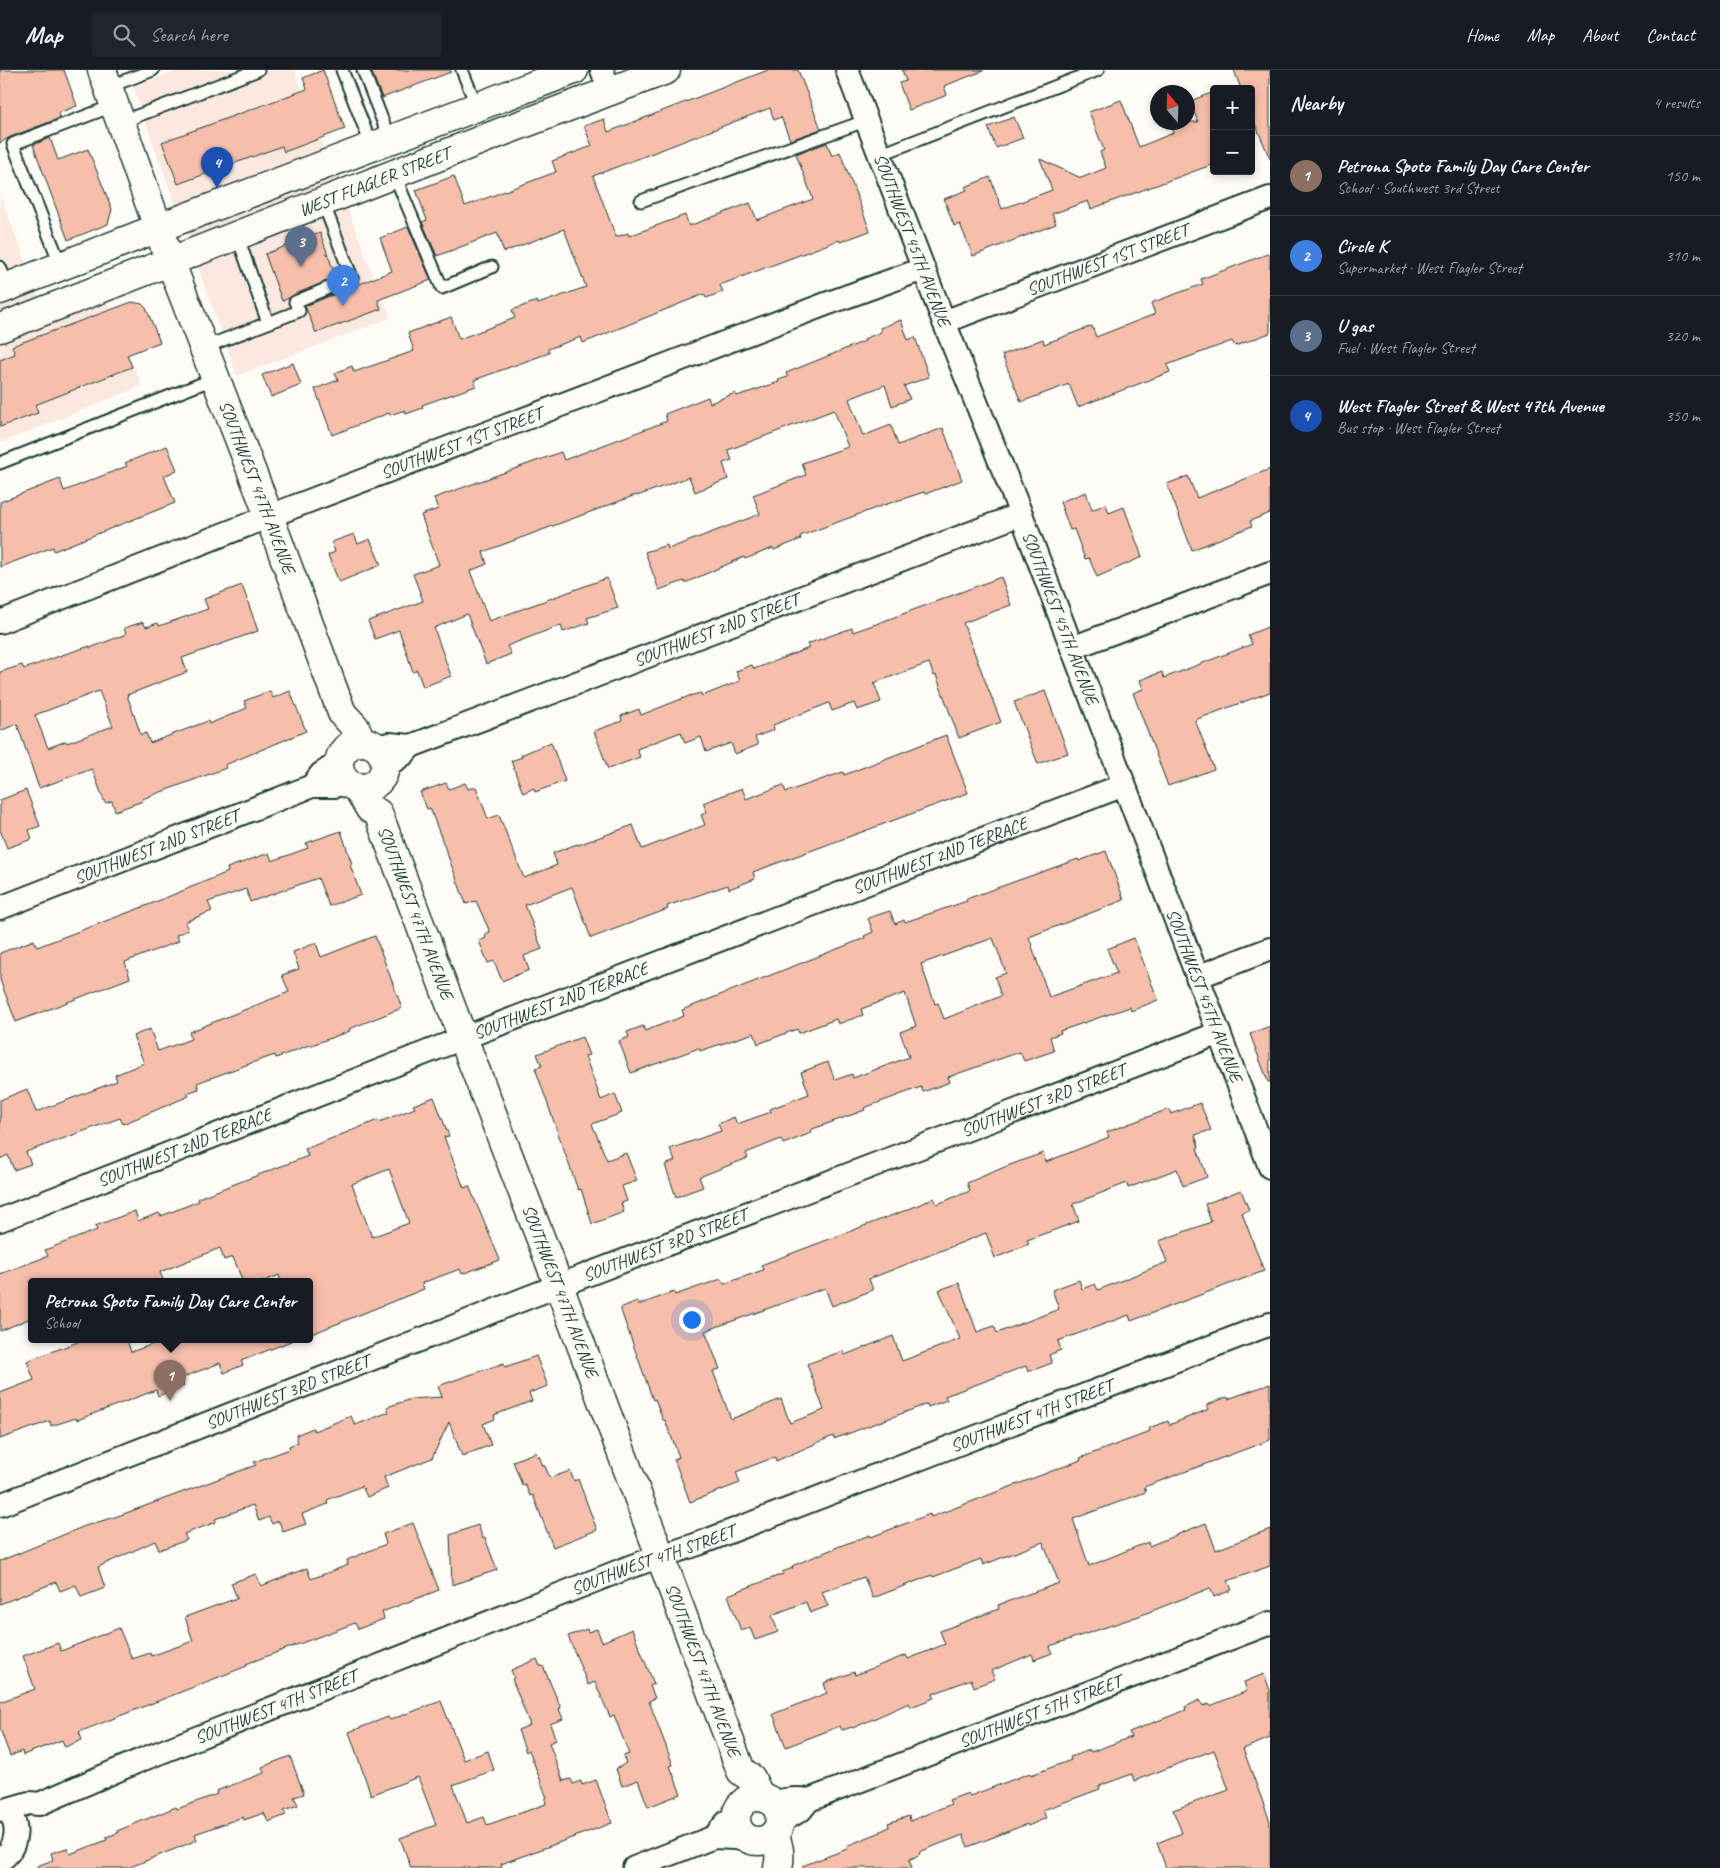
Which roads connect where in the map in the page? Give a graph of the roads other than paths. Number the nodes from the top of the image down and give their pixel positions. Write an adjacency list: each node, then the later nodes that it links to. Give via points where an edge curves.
1 (153, 70): 11 (lane)
2 (258, 70): 11 (lane)
3 (342, 70): 14 (lane)
4 (363, 70): 14 (lane)
5 (462, 70): 12 (lane)
6 (574, 70): 12 (street, WEST FLAGLER STREET)
7 (666, 70): 10 (street, WEST FLAGLER STREET)
8 (847, 70): 13 (street, SOUTHWEST 45TH AVENUE)
9 (1098, 70): 15 (lane)
10 (606, 81): 16 (street, WEST FLAGLER STREET)
11 (111, 96): 20 (street, SOUTHWEST 47TH AVENUE); 23 (lane, via 13,144)
12 (477, 107): 14 (street, WEST FLAGLER STREET)
13 (866, 121): 15 (street, SOUTHWEST 45TH AVENUE); 18 (lane)
14 (381, 143): 20 (street, WEST FLAGLER STREET)
15 (879, 155): 25 (street, SOUTHWEST 45TH AVENUE)
16 (394, 174): 19 (street, WEST FLAGLER STREET); 24 (lane, via 442,288)
17 (1270, 198): 27 (street, SOUTHWEST 1ST STREET)
18 (641, 201)
19 (323, 202): 21 (street, WEST FLAGLER STREET); 28 (lane, via 352,278 295,302 299,311)
20 (158, 228): 22 (street, SOUTHWEST 47TH AVENUE); 23 (street, WEST FLAGLER STREET)
21 (237, 235): 22 (street, WEST FLAGLER STREET); 28 (lane)
22 (170, 261): 29 (street, WEST FLAGLER STREET); 30 (street, SOUTHWEST 47TH AVENUE)
23 (61, 266): 26 (street, WEST FLAGLER STREET)
24 (492, 268)
25 (924, 269): 27 (street, SOUTHWEST 45TH AVENUE); 34 (street, SOUTHWEST 1ST STREET)
26 (3, 281)
27 (944, 322): 33 (street, SOUTHWEST 45TH AVENUE)
28 (268, 323): 30 (lane)
29 (0, 328)
30 (204, 347): 31 (street, SOUTHWEST 47TH AVENUE)
31 (216, 378): 32 (lane); 34 (street, SOUTHWEST 47TH AVENUE)
32 (0, 463)
33 (1021, 514): 37 (street, SOUTHWEST 45TH AVENUE); 38 (street, SOUTHWEST 2ND STREET, via 411,746 404,754)
34 (269, 516): 36 (street, SOUTHWEST 1ST STREET); 38 (street, SOUTHWEST 47TH AVENUE, via 342,713 339,722)
35 (1270, 573): 37 (street)
36 (0, 622)
37 (1072, 648): 39 (street, SOUTHWEST 45TH AVENUE)
38 (361, 765): 40 (street, SOUTHWEST 2ND STREET, via 321,774 312,786); 44 (street, SOUTHWEST 47TH AVENUE, via 370,809 378,813)
39 (1124, 785): 42 (street, SOUTHWEST 45TH AVENUE); 44 (street, SOUTHWEST 2ND TERRACE)
40 (0, 908)
41 (1270, 949): 42 (street)
42 (1198, 977): 43 (street, SOUTHWEST 45TH AVENUE)
43 (1220, 1033): 45 (street, SOUTHWEST 45TH AVENUE); 47 (street, SOUTHWEST 3RD STREET)
44 (463, 1038): 46 (street, SOUTHWEST 2ND TERRACE); 47 (street, SOUTHWEST 47TH AVENUE)
45 (1270, 1167)
46 (0, 1220)
47 (559, 1286): 49 (street, SOUTHWEST 3RD STREET); 50 (street, SOUTHWEST 47TH AVENUE)
48 (1270, 1324): 50 (street, SOUTHWEST 4TH STREET)
49 (0, 1505)
50 (661, 1557): 52 (street, SOUTHWEST 4TH STREET, via 150,1756); 54 (street, SOUTHWEST 47TH AVENUE, via 741,1771 738,1789)
51 (1270, 1623): 54 (street, SOUTHWEST 5TH STREET, via 809,1800 801,1810)
52 (40, 1804): 53 (street, SOUTHWEST 4TH STREET, via 28,1803); 55 (street)
53 (2, 1810): 55 (street, via 13,1818)
54 (758, 1819): 56 (street, SOUTHWEST 5TH STREET, via 727,1822 714,1837); 57 (street, via 762,1854)
55 (11, 1853)
56 (634, 1868)
57 (777, 1868)

